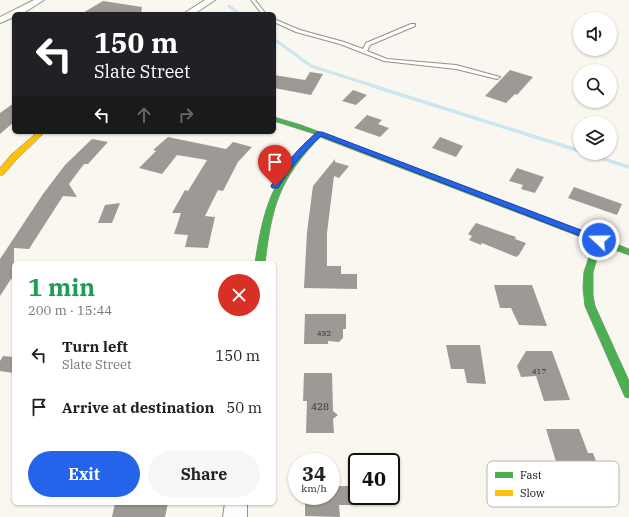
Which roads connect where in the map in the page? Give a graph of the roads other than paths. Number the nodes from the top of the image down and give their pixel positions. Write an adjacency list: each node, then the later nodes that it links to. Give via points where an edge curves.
1 (40, 0): 4 (street)
2 (211, 0): 5 (street)
3 (253, 0): 6 (lane)
4 (18, 12)
5 (191, 12)
6 (262, 12)
7 (12, 15): 8 (street)
8 (0, 20)
9 (276, 21): 11 (lane, via 298,31 342,42)
10 (413, 25): 11 (lane, via 368,44)
11 (365, 51): 12 (lane, via 386,60 456,67)
12 (497, 77)
13 (276, 120): 15 (street)
14 (40, 134): 16 (street)
15 (320, 134): 17 (street); 19 (street, via 300,152 282,173 275,186 264,223)
16 (0, 173)
17 (599, 240): 18 (street); 20 (street, via 587,269 586,291 590,306)
18 (629, 252)
19 (260, 261)
20 (629, 393)
21 (236, 505): 22 (street)
22 (234, 517)

